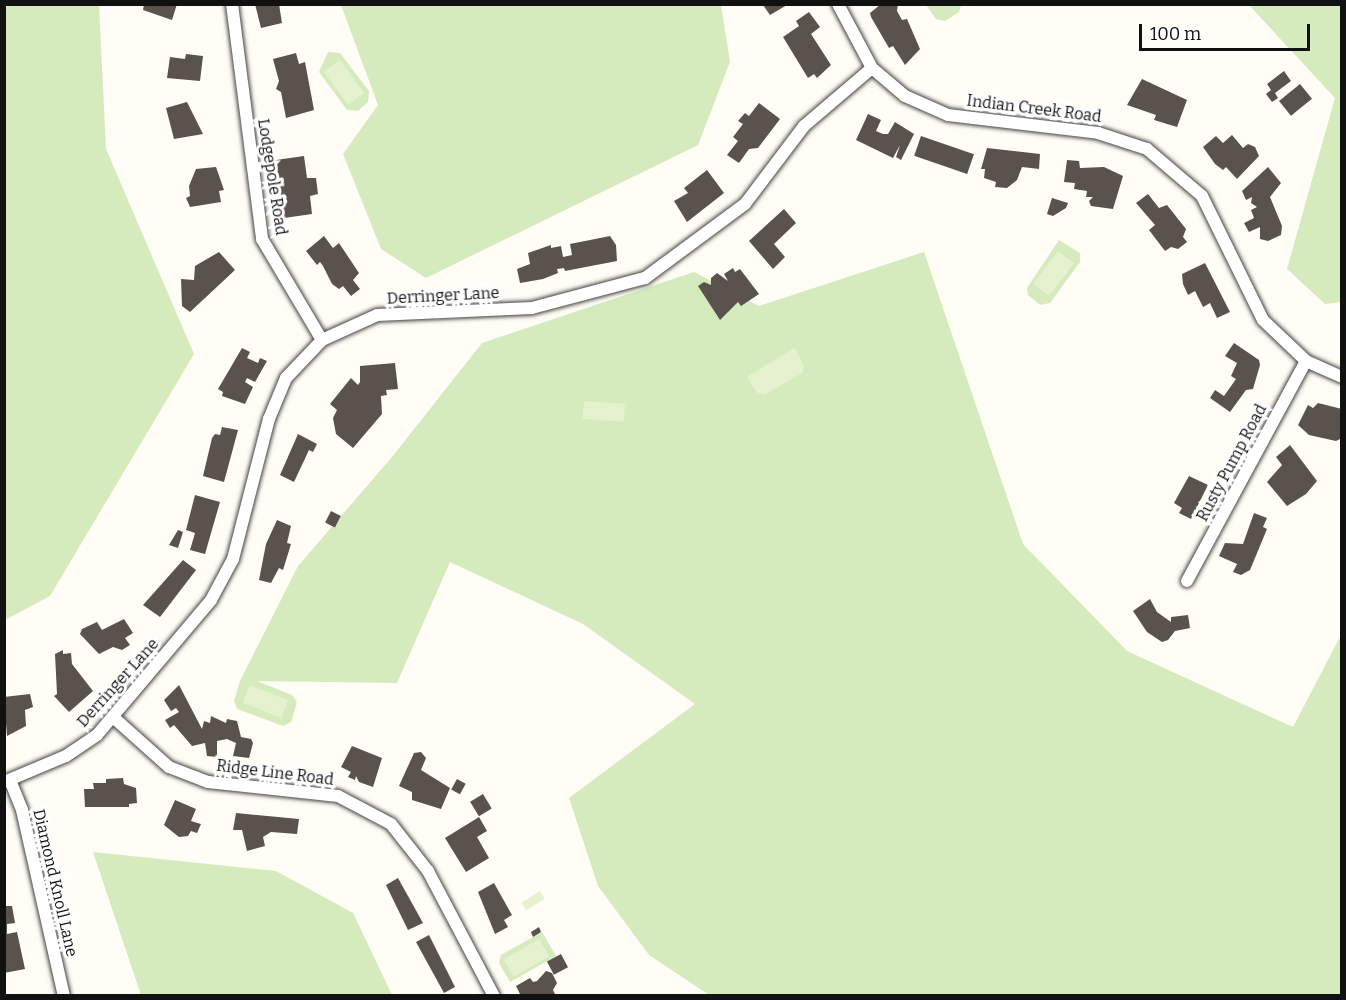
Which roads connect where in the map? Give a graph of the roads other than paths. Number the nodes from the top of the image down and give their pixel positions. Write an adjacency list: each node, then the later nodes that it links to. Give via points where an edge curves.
1 (232, 4): 4 (street, Lodgepole Road, via 262,239)
2 (838, 4): 3 (street, Indian Creek Road)
3 (872, 68): 4 (street, Derringer Lane, via 804,126 745,204 645,278 532,308 377,315); 5 (street, Indian Creek Road, via 905,96 948,115 1098,133 1147,149 1202,196 1263,320)
4 (322, 340): 8 (street, Derringer Lane, via 286,378 269,419 233,560 211,600)
5 (1306, 361): 6 (street, Indian Creek Road); 7 (street, Rusty Pump Road)
6 (1341, 377)
7 (1187, 581)
8 (113, 717): 9 (street, Derringer Lane, via 97,735 66,756); 11 (street, Ridge Line Road, via 169,767 208,782 338,796 391,824 428,870)
9 (7, 781): 10 (street, Diamond Knoll Lane, via 22,810)
10 (64, 996)
11 (495, 996)

